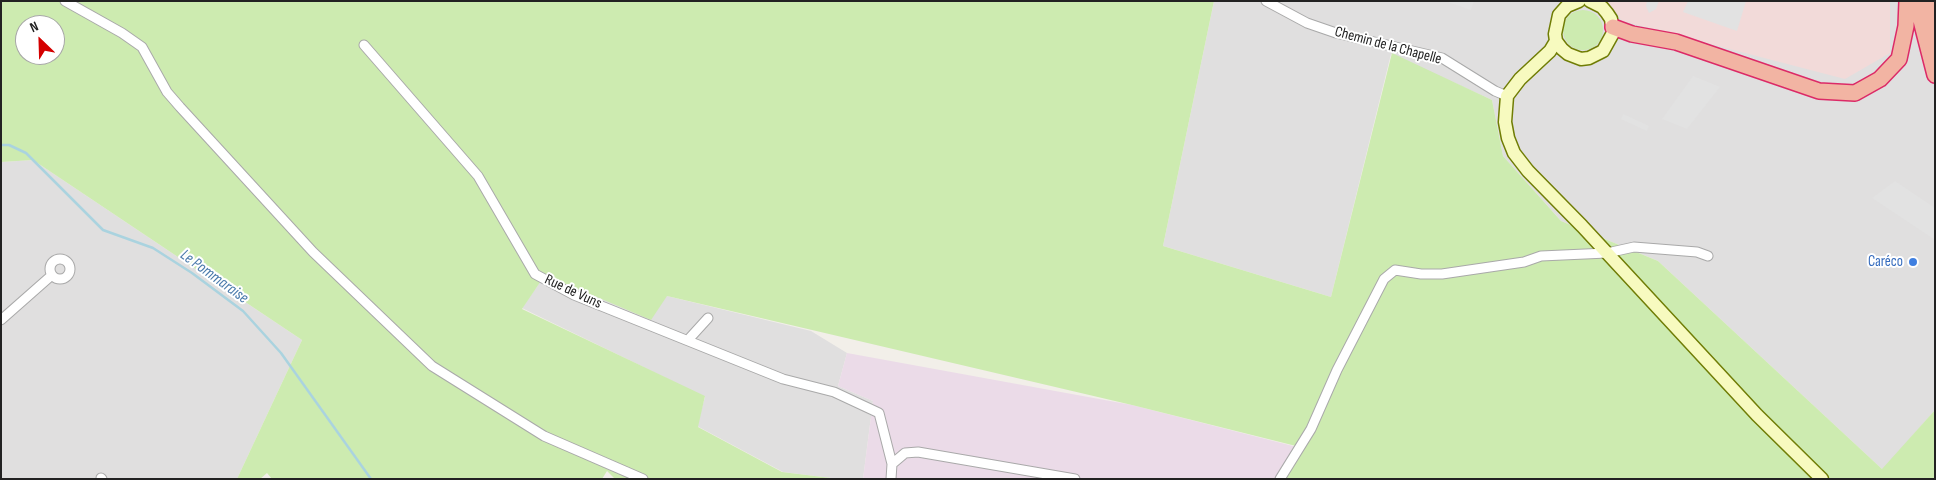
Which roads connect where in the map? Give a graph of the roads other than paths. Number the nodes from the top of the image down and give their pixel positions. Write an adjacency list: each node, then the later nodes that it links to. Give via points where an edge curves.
1 (65, 1): 23 (street, via 142,46 180,107 313,252 432,366 544,436)
2 (1266, 1): 15 (street, Chemin de la Chapelle, via 1307,23 1336,33 1442,58)
3 (1590, 1): 8 (main road, via 1602,7)
4 (1906, 1): 8 (highway, via 1906,26 1899,59 1880,79 1856,93 1819,91 1676,42)
5 (1916, 1): 14 (highway)
6 (1926, 1): 9 (highway)
7 (1574, 2): 10 (main road, via 1556,20)
8 (1613, 27): 12 (main road, via 1608,45 1597,55 1581,58)
9 (1935, 35)
10 (1556, 41): 12 (main road); 13 (main road)
11 (364, 45): 21 (street, Rue de Vuns, via 478,176 535,274 574,295)
12 (1568, 54): 13 (main road)
13 (1531, 70): 15 (main road)
14 (1935, 75)
15 (1507, 96): 16 (main road, via 1504,122 1514,153 1528,172)
16 (1607, 252): 17 (street, via 1634,247 1697,252); 26 (street, via 1541,256 1524,262 1442,274 1421,274 1401,269 1389,273 1341,361 1311,429); 27 (main road, via 1757,415)
17 (1708, 256)
18 (52, 275): 20 (street)
19 (708, 318): 21 (street)
20 (1, 320)
21 (688, 340): 22 (street, Rue de Vuns, via 783,379 834,392 879,413)
22 (892, 464): 24 (street); 25 (street, via 905,453 918,452)
23 (643, 479)
24 (891, 479)
25 (1075, 479)
26 (1280, 479)
27 (1822, 479)

